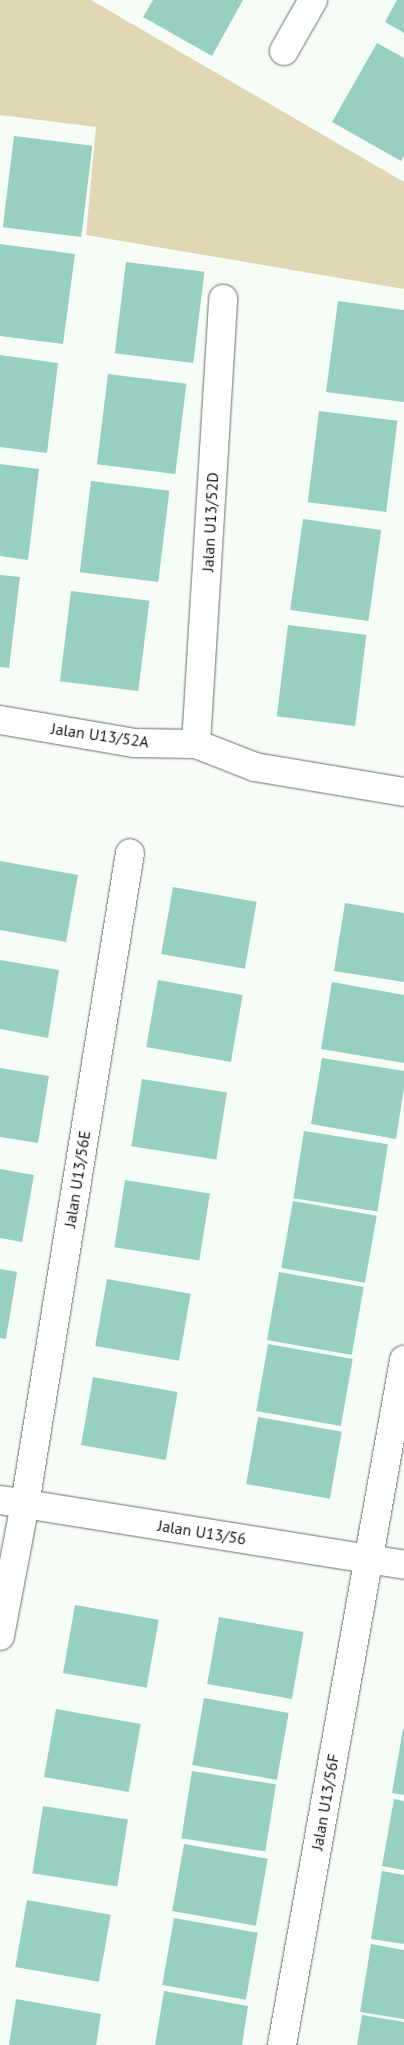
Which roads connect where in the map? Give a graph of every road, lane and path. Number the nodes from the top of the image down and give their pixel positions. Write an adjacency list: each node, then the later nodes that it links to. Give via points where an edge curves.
1 (313, 0): 2 (street)
2 (284, 51)
3 (223, 299): 5 (street, Jalan U13/52D)
4 (0, 720): 5 (street, Jalan U13/52A, via 135,744)
5 (196, 744): 6 (street, Jalan U13/52A, via 255,767)
6 (404, 792)
7 (130, 853): 9 (street, Jalan U13/56E)
8 (404, 1360): 10 (street, Jalan U13/56F)
9 (12, 1502): 10 (street, Jalan U13/56); 12 (street, Jalan U13/56E)
10 (369, 1559): 11 (street, Jalan U13/56); 13 (street, Jalan U13/56F)
11 (404, 1565)
12 (0, 1636)
13 (282, 2045)

